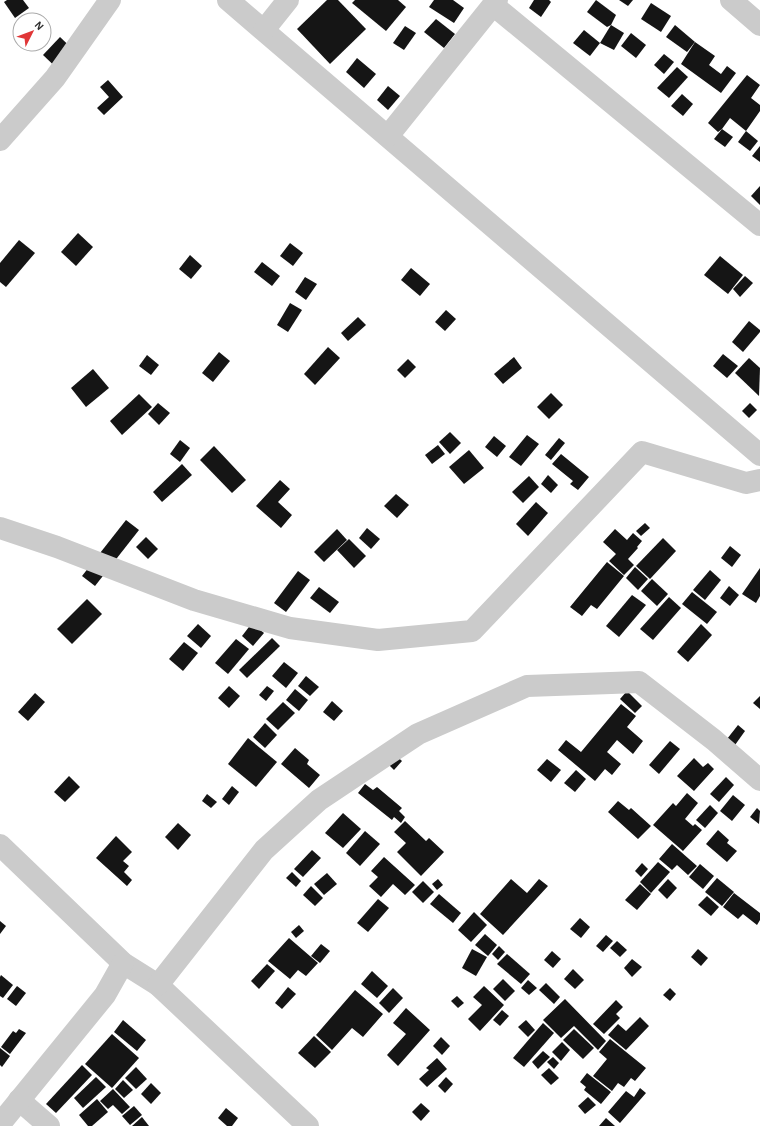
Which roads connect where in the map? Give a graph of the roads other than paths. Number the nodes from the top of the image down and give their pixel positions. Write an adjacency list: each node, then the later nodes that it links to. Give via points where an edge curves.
1 (110, 0): 9 (street, via 55,78)
2 (228, 0): 7 (street)
3 (288, 0): 7 (street)
4 (735, 1): 6 (street)
5 (495, 3): 8 (street); 10 (street)
6 (760, 25)
7 (264, 30): 8 (street)
8 (388, 136): 11 (street)
9 (0, 140)
10 (760, 226)
11 (760, 455)
12 (760, 480): 13 (street, via 746,483 642,452 472,631 378,640 290,628 202,602)
13 (0, 528)
14 (760, 780): 17 (street, via 714,740 639,682 527,686 418,734 320,800 264,850)
15 (0, 845): 16 (street)
16 (123, 963): 17 (street); 18 (street, via 105,995)
17 (158, 985): 21 (street)
18 (19, 1100): 19 (street); 20 (street)
19 (0, 1124)
20 (49, 1126)
21 (308, 1126)

